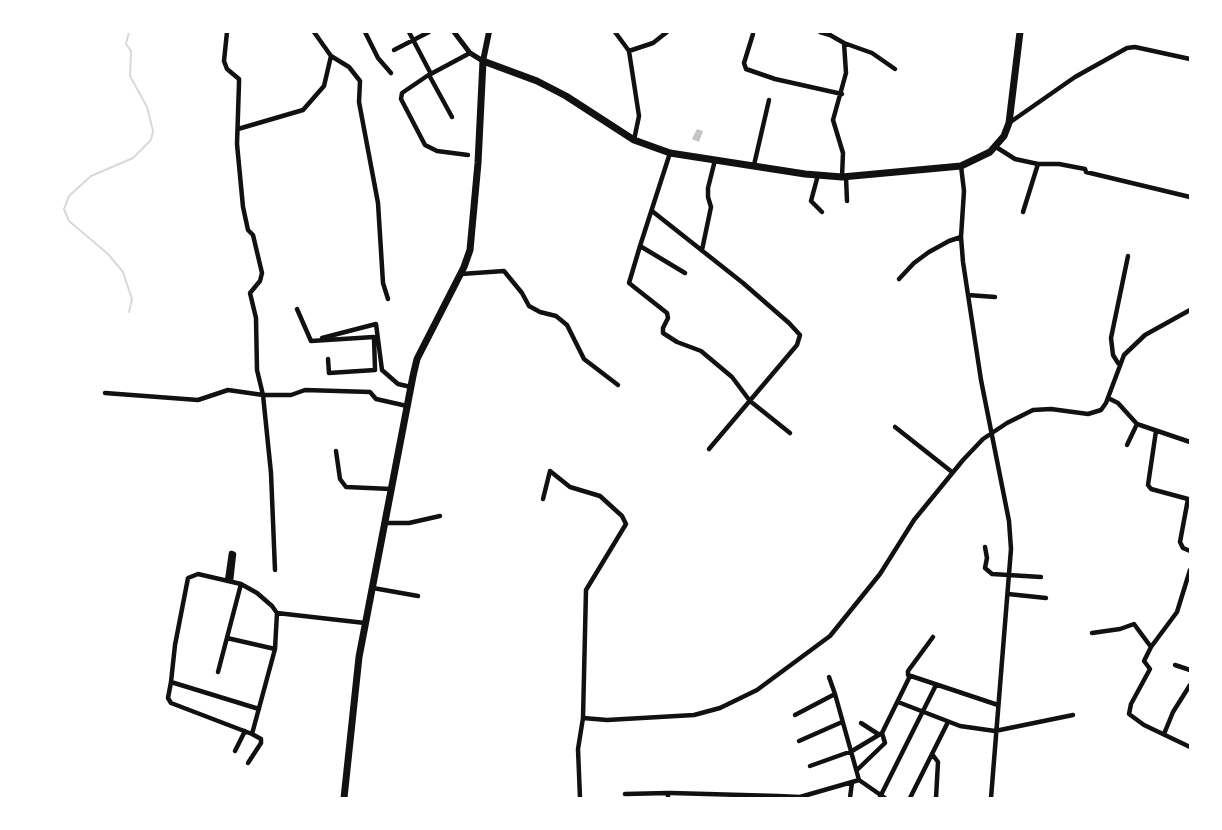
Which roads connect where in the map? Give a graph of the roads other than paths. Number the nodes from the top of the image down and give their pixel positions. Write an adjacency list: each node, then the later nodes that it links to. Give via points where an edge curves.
1 (227, 32): 29 (street, via 224,61 239,79)
2 (314, 32): 19 (street)
3 (365, 32): 23 (street)
4 (409, 32): 14 (street)
5 (429, 32): 14 (street)
6 (454, 32): 18 (street)
7 (489, 32): 21 (main road)
8 (615, 32): 17 (street)
9 (667, 32): 17 (street, via 653,43)
10 (820, 32): 13 (street)
11 (1020, 32): 28 (main road)
12 (752, 33): 25 (street, via 746,69)
13 (830, 33): 15 (street)
14 (413, 40): 16 (street); 24 (street)
15 (845, 43): 22 (street, via 872,53); 25 (street)
16 (394, 50)
17 (629, 51): 30 (street, via 639,116)
18 (470, 53): 21 (street); 24 (street)
19 (331, 56): 29 (street, via 324,86 303,110); 54 (street, via 360,80 359,102 379,203)
20 (1191, 59): 28 (street, via 1127,48)
21 (483, 61): 30 (main road, via 566,96); 50 (main road, via 473,229 468,259)
22 (895, 69)
23 (391, 73)
24 (430, 75): 27 (street); 33 (street, via 402,93 401,99 425,145)
25 (842, 94): 39 (street, via 833,120 843,152)
26 (769, 100): 36 (street)
27 (452, 117)
28 (1009, 123): 31 (main road)
29 (238, 130): 66 (street, via 243,207 262,273 250,293)
30 (634, 140): 32 (main road)
31 (996, 147): 35 (street, via 1015,159); 37 (main road)
32 (670, 153): 34 (main road); 42 (street)
33 (468, 155)
34 (715, 159): 36 (main road); 47 (street, via 708,188 712,207)
35 (1038, 164): 40 (street, via 1085,169); 44 (street)
36 (754, 165): 38 (main road)
37 (961, 166): 39 (main road); 45 (street)
38 (818, 175): 39 (main road); 43 (street, via 811,201)
39 (844, 177): 41 (street)
40 (1191, 197)
41 (847, 201)
42 (652, 211): 46 (street); 47 (street)
43 (822, 212)
44 (1023, 212)
45 (961, 237): 51 (street, via 929,252); 52 (street)
46 (640, 246): 49 (street); 67 (street, via 629,282 667,313 663,333 701,351 732,377)
47 (702, 251): 67 (street, via 799,334 797,345)
48 (1128, 256): 60 (street, via 1111,338)
49 (685, 273)
50 (460, 274): 63 (street, via 504,271 530,306 567,325 584,359); 64 (main road, via 416,363)
51 (899, 279)
52 (968, 295): 53 (street); 74 (street)
53 (995, 297)
54 (388, 299)
55 (297, 309): 58 (street)
56 (1191, 310): 60 (street, via 1145,335)
57 (376, 337): 58 (street); 58 (street, via 376,324); 61 (street); 62 (street)
58 (311, 341)
59 (328, 359): 61 (street, via 329,373)
60 (1119, 364): 68 (street)
61 (375, 370): 62 (street)
62 (382, 370): 64 (street, via 398,384)
63 (618, 385)
64 (411, 387): 69 (main road)
65 (105, 393): 66 (street, via 198,400 228,390)
66 (263, 395): 69 (street, via 370,391 376,399); 86 (street)
67 (750, 401): 73 (street); 77 (street)
68 (1113, 401): 70 (street); 74 (street, via 1088,414 1033,410)
69 (407, 406): 80 (main road)
70 (1137, 424): 72 (street); 76 (street)
71 (895, 427): 79 (street)
72 (1156, 431): 75 (street); 85 (street, via 1148,485 1188,499 1180,542)
73 (790, 433)
74 (991, 435): 79 (street); 88 (street, via 1009,521)
75 (1191, 442)
76 (1127, 445)
77 (709, 449)
78 (336, 451): 80 (street, via 340,479 346,487)
79 (952, 472): 118 (street, via 830,636 757,690 694,715)
80 (391, 489): 83 (main road)
81 (543, 499): 118 (street, via 548,475 600,496 625,521 586,590)
82 (440, 516): 83 (street)
83 (384, 523): 92 (main road)
84 (985, 547): 88 (street, via 985,568 992,574)
85 (1191, 551)
86 (275, 569)
87 (1191, 570): 101 (street, via 1177,612)
88 (1010, 575): 89 (street); 93 (street)
89 (1041, 577)
90 (229, 581): 90 (street, via 230,554 234,553); 91 (street); 108 (street, via 198,574 188,578)
91 (241, 584): 96 (street); 100 (street)
92 (372, 588): 94 (street); 97 (main road)
93 (1008, 594): 95 (street); 113 (street)
94 (418, 596)
95 (1046, 598)
96 (277, 613): 97 (street); 102 (street)
97 (365, 622): 143 (main road)
98 (1092, 632): 101 (street, via 1133,624)
99 (933, 637): 106 (street, via 908,671)
100 (227, 638): 102 (street); 105 (street)
101 (1151, 647): 126 (street, via 1144,661 1150,670 1129,714)
102 (275, 649): 114 (street)
103 (1175, 666): 104 (street)
104 (1191, 670)
105 (218, 672)
106 (910, 676): 109 (street); 112 (street)
107 (829, 677): 111 (street)
108 (171, 681): 114 (street); 122 (street, via 171,703)
109 (936, 685): 113 (street); 115 (street)
110 (1191, 685): 126 (street)
111 (835, 694): 117 (street); 119 (street)
112 (898, 702): 115 (street); 124 (street)
113 (998, 705): 123 (street)
114 (259, 709): 125 (street)
115 (923, 712): 120 (street); 142 (street)
116 (1073, 715): 123 (street)
117 (794, 716)
118 (583, 718): 144 (street, via 578,749)
119 (842, 722): 127 (street); 130 (street)
120 (948, 722): 123 (street); 131 (street)
121 (861, 723): 124 (street)
122 (244, 731): 125 (street); 129 (street)
123 (995, 731): 149 (street)
124 (880, 733): 130 (street); 134 (street, via 885,743)
125 (252, 734): 132 (street, via 261,743)
126 (1164, 734): 128 (street)
127 (799, 741)
128 (1191, 747)
129 (235, 751)
130 (852, 751): 133 (street); 134 (street)
131 (932, 754): 147 (street); 148 (street, via 939,762)
132 (248, 763)
133 (810, 766)
134 (857, 770): 135 (street)
135 (859, 780): 136 (street); 142 (street)
136 (852, 782): 138 (street); 146 (street)
137 (625, 794): 139 (street)
138 (814, 794): 141 (street); 145 (street)
139 (668, 796): 140 (street)
140 (778, 797): 141 (street)
141 (800, 798)
142 (882, 798)
143 (344, 799)
144 (580, 799)
145 (821, 799)
146 (850, 799)
147 (910, 799)
148 (936, 799)
149 (992, 799)

